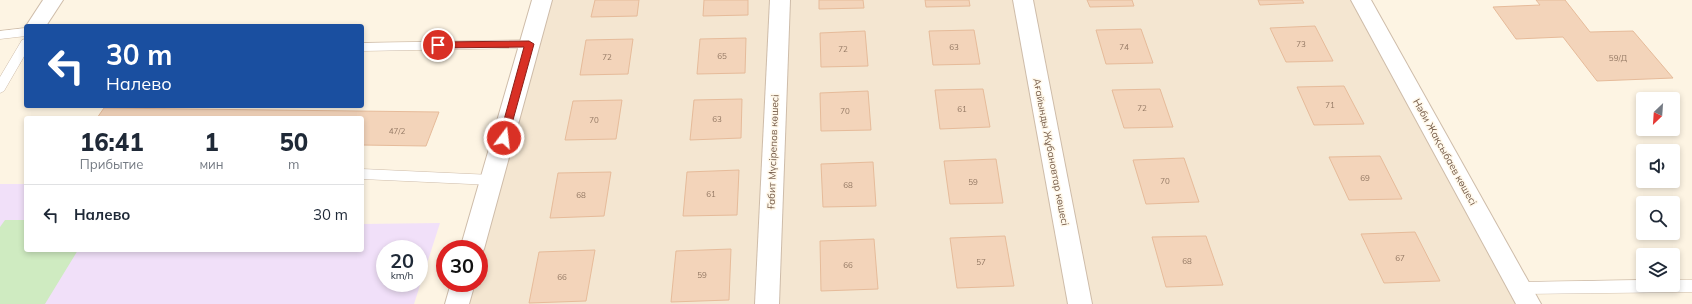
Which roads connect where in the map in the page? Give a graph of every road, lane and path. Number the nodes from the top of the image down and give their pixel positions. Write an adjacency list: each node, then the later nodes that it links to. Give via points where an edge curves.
1 (53, 0): 6 (street)
2 (542, 0): 9 (street)
3 (780, 0): 20 (street, Ғабит Мүсірепов көшесі)
4 (1023, 0): 21 (street, Ағайынды Жұбановтар көшесі)
5 (1361, 0): 18 (street, Нәби Жақсыбаев көшесі)
6 (37, 24)
7 (24, 32): 8 (lane)
8 (0, 35)
9 (529, 44): 11 (lane); 14 (street)
10 (24, 46): 12 (lane)
11 (364, 47)
12 (0, 88)
13 (364, 174): 14 (lane)
14 (492, 180): 15 (street)
15 (475, 240)
16 (1692, 286): 18 (lane)
17 (460, 292): 19 (street)
18 (1524, 296)
19 (457, 304)
20 (767, 304)
21 (1080, 304)

